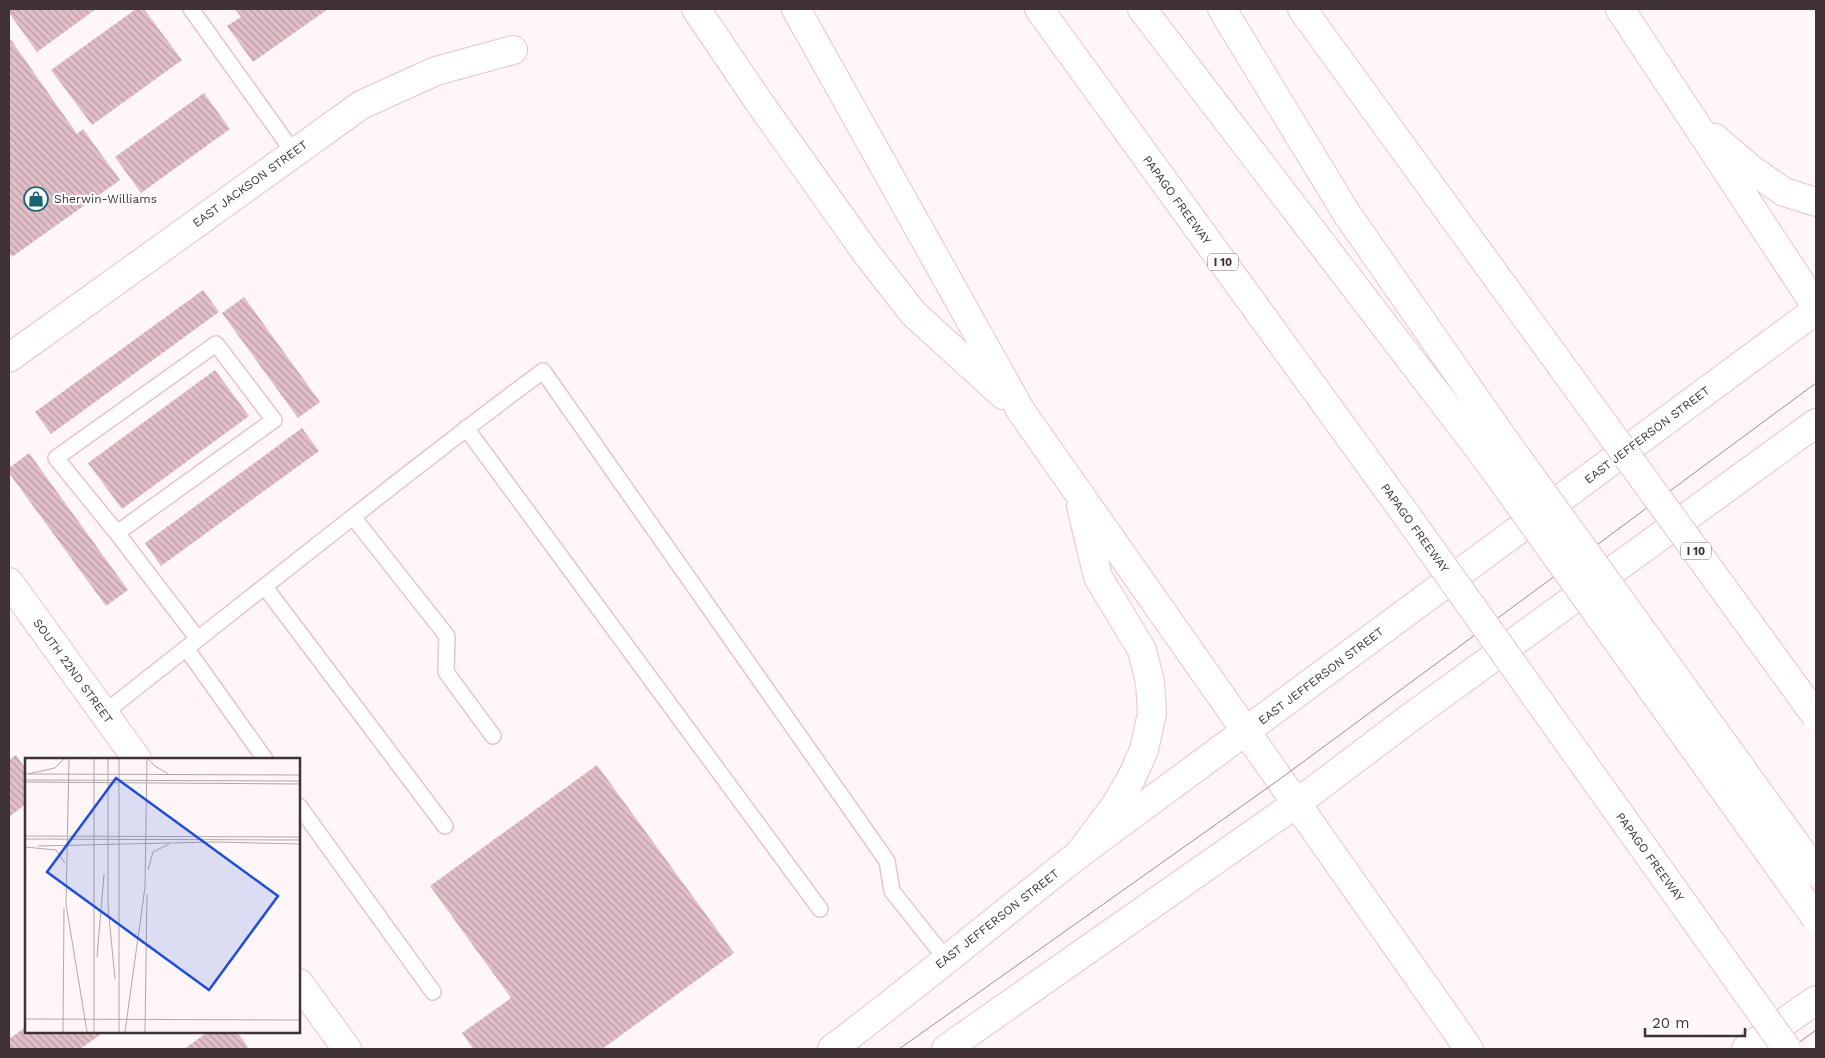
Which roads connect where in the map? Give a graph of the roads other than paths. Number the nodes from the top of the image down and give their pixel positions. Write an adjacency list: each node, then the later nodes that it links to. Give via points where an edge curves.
1 (191, 9): 11 (lane)
2 (696, 9): 15 (main road, via 759,102 913,313)
3 (796, 9): 15 (main road)
4 (1039, 9): 47 (main road, PAPAGO FREEWAY / I 10, bridge, via 1407,516)
5 (1142, 9): 18 (main road)
6 (1222, 9): 18 (main road)
7 (1302, 9): 26 (main road, I 10, bridge)
8 (1620, 9): 10 (main road)
9 (513, 50): 11 (main road, EAST JACKSON STREET, via 436,71 361,105)
10 (1688, 112): 12 (main road, via 1726,149 1784,192); 13 (main road)
11 (294, 153): 14 (main road, EAST JACKSON STREET)
12 (1816, 202)
13 (1816, 308): 27 (main road, EAST JEFFERSON STREET)
14 (9, 358)
15 (1021, 411): 19 (main road)
16 (1816, 423): 31 (main road)
17 (466, 428): 20 (lane); 36 (lane); 38 (lane, via 543,371 887,861 892,891)
18 (1495, 448): 35 (main road, bridge); 37 (main road, bridge)
19 (1078, 492): 27 (main road); 34 (main road, via 1098,577 1142,650 1150,682 1152,713 1144,750 1131,779)
20 (354, 517): 23 (lane); 28 (lane, via 447,636 446,672)
21 (117, 533): 21 (lane, via 56,458 216,344 274,420); 24 (lane)
22 (9, 582): 25 (main road, SOUTH 22ND STREET)
23 (264, 587): 24 (lane); 33 (lane)
24 (191, 643): 25 (lane); 30 (lane)
25 (104, 713): 29 (main road, SOUTH 22ND STREET)
26 (1816, 716)
27 (1247, 732): 31 (main road); 34 (main road, EAST JEFFERSON STREET)
28 (494, 736)
29 (136, 758)
30 (264, 758)
31 (1297, 803): 44 (main road); 45 (main road)
32 (300, 807): 40 (lane)
33 (445, 826)
34 (1079, 854): 38 (main road, EAST JEFFERSON STREET)
35 (1816, 872)
36 (820, 909)
37 (1816, 918)
38 (946, 959): 43 (main road, EAST JEFFERSON STREET)
39 (300, 984): 42 (main road)
40 (433, 992)
41 (1816, 1000): 46 (main road)
42 (347, 1049)
43 (832, 1049)
44 (946, 1049)
45 (1469, 1049)
46 (1746, 1049)
47 (1787, 1049)

